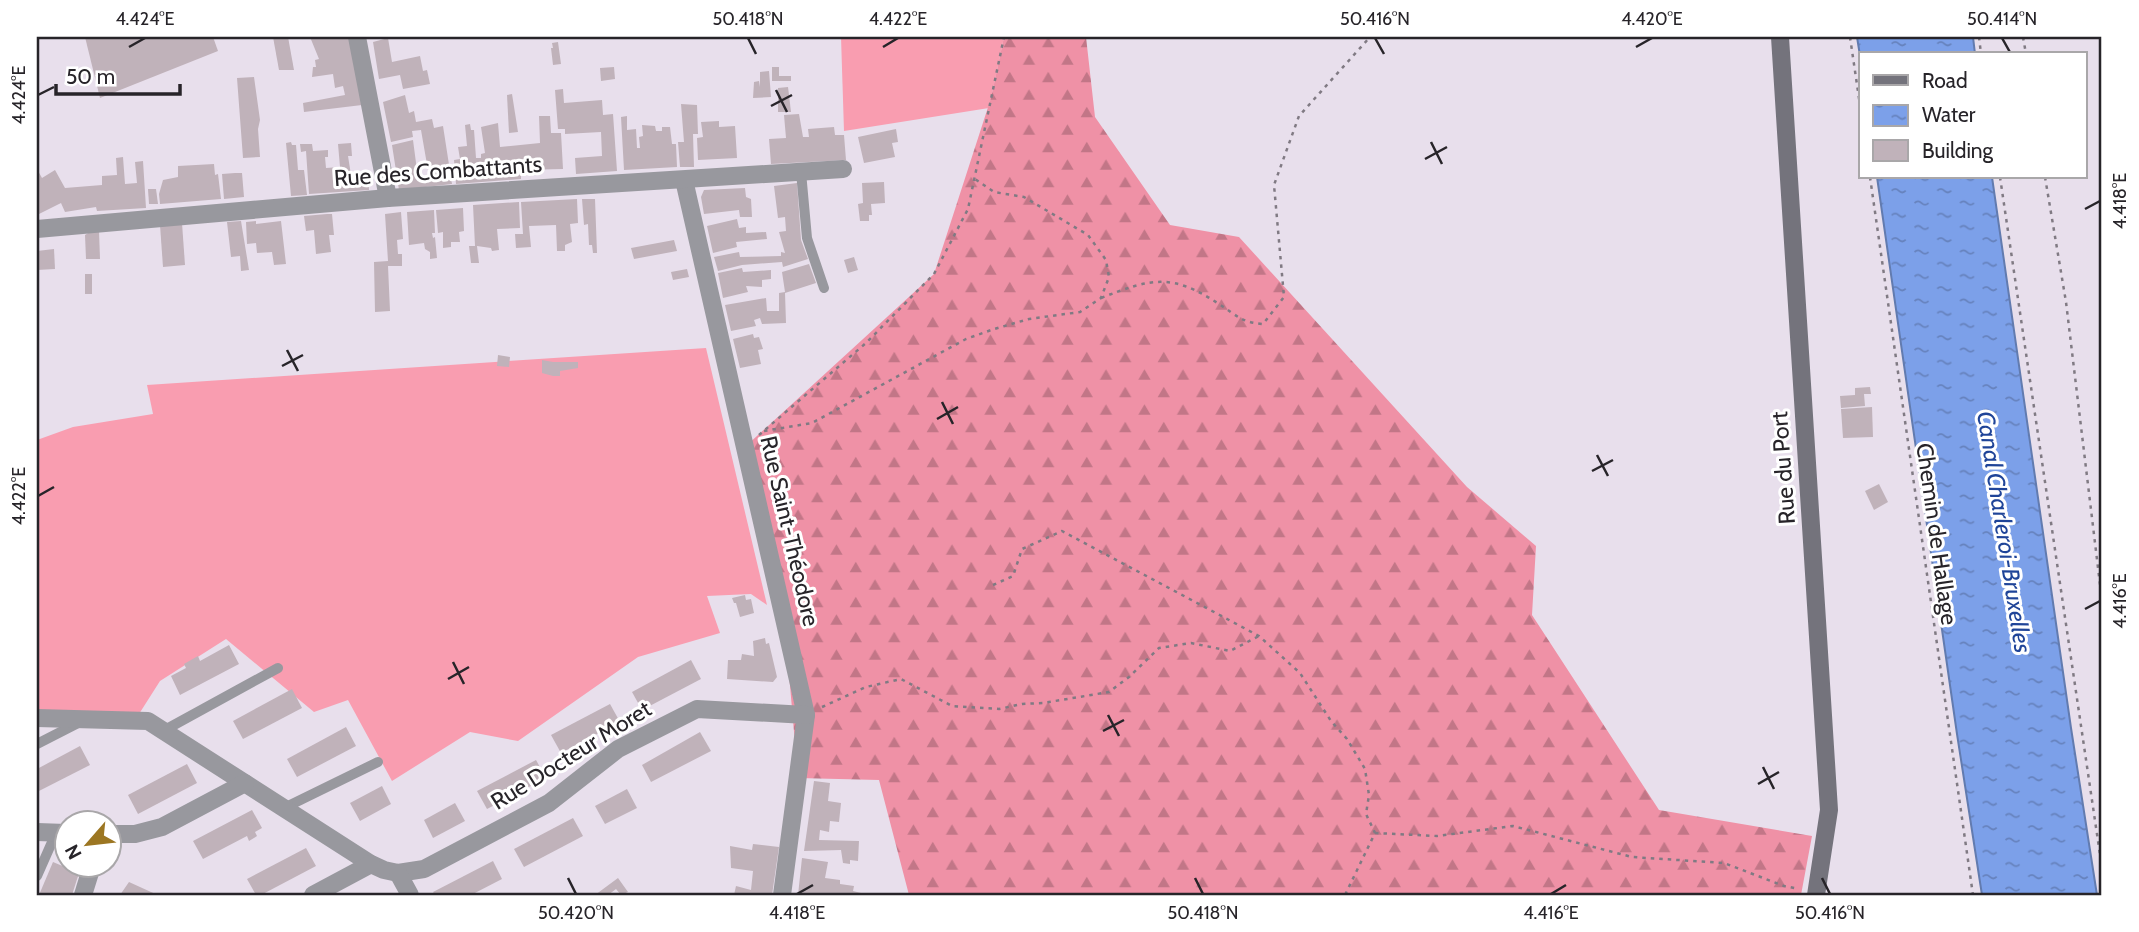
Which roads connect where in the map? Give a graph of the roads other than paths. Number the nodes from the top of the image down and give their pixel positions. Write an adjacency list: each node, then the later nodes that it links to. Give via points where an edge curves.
1 (357, 37): 6 (street)
2 (1780, 37): 26 (main road, Rue du Port, via 1829,810)
3 (843, 169): 4 (street, Rue des Combattants)
4 (801, 172): 5 (street, Rue des Combattants); 8 (lane, via 807,238)
5 (684, 180): 6 (street, Rue des Combattants); 10 (street, Rue Saint-Théodore)
6 (388, 198): 7 (street, Rue des Combattants)
7 (37, 229)
8 (824, 288)
9 (278, 668): 13 (lane)
10 (805, 709): 21 (street, Rue Docteur Moret, via 697,709 618,749 549,803 424,869); 25 (street, Rue Saint-Théodore)
11 (37, 718): 12 (street)
12 (84, 719): 13 (street, via 148,721); 14 (lane)
13 (163, 731): 16 (street)
14 (37, 744)
15 (378, 762): 17 (lane)
16 (245, 783): 17 (street); 18 (street, via 162,827)
17 (285, 808): 20 (street)
18 (122, 834)
19 (52, 849): 22 (lane)
20 (371, 864): 21 (street); 23 (street)
21 (398, 873): 24 (street)
22 (37, 876)
23 (313, 895)
24 (410, 895)
25 (782, 895)
26 (1816, 895)

